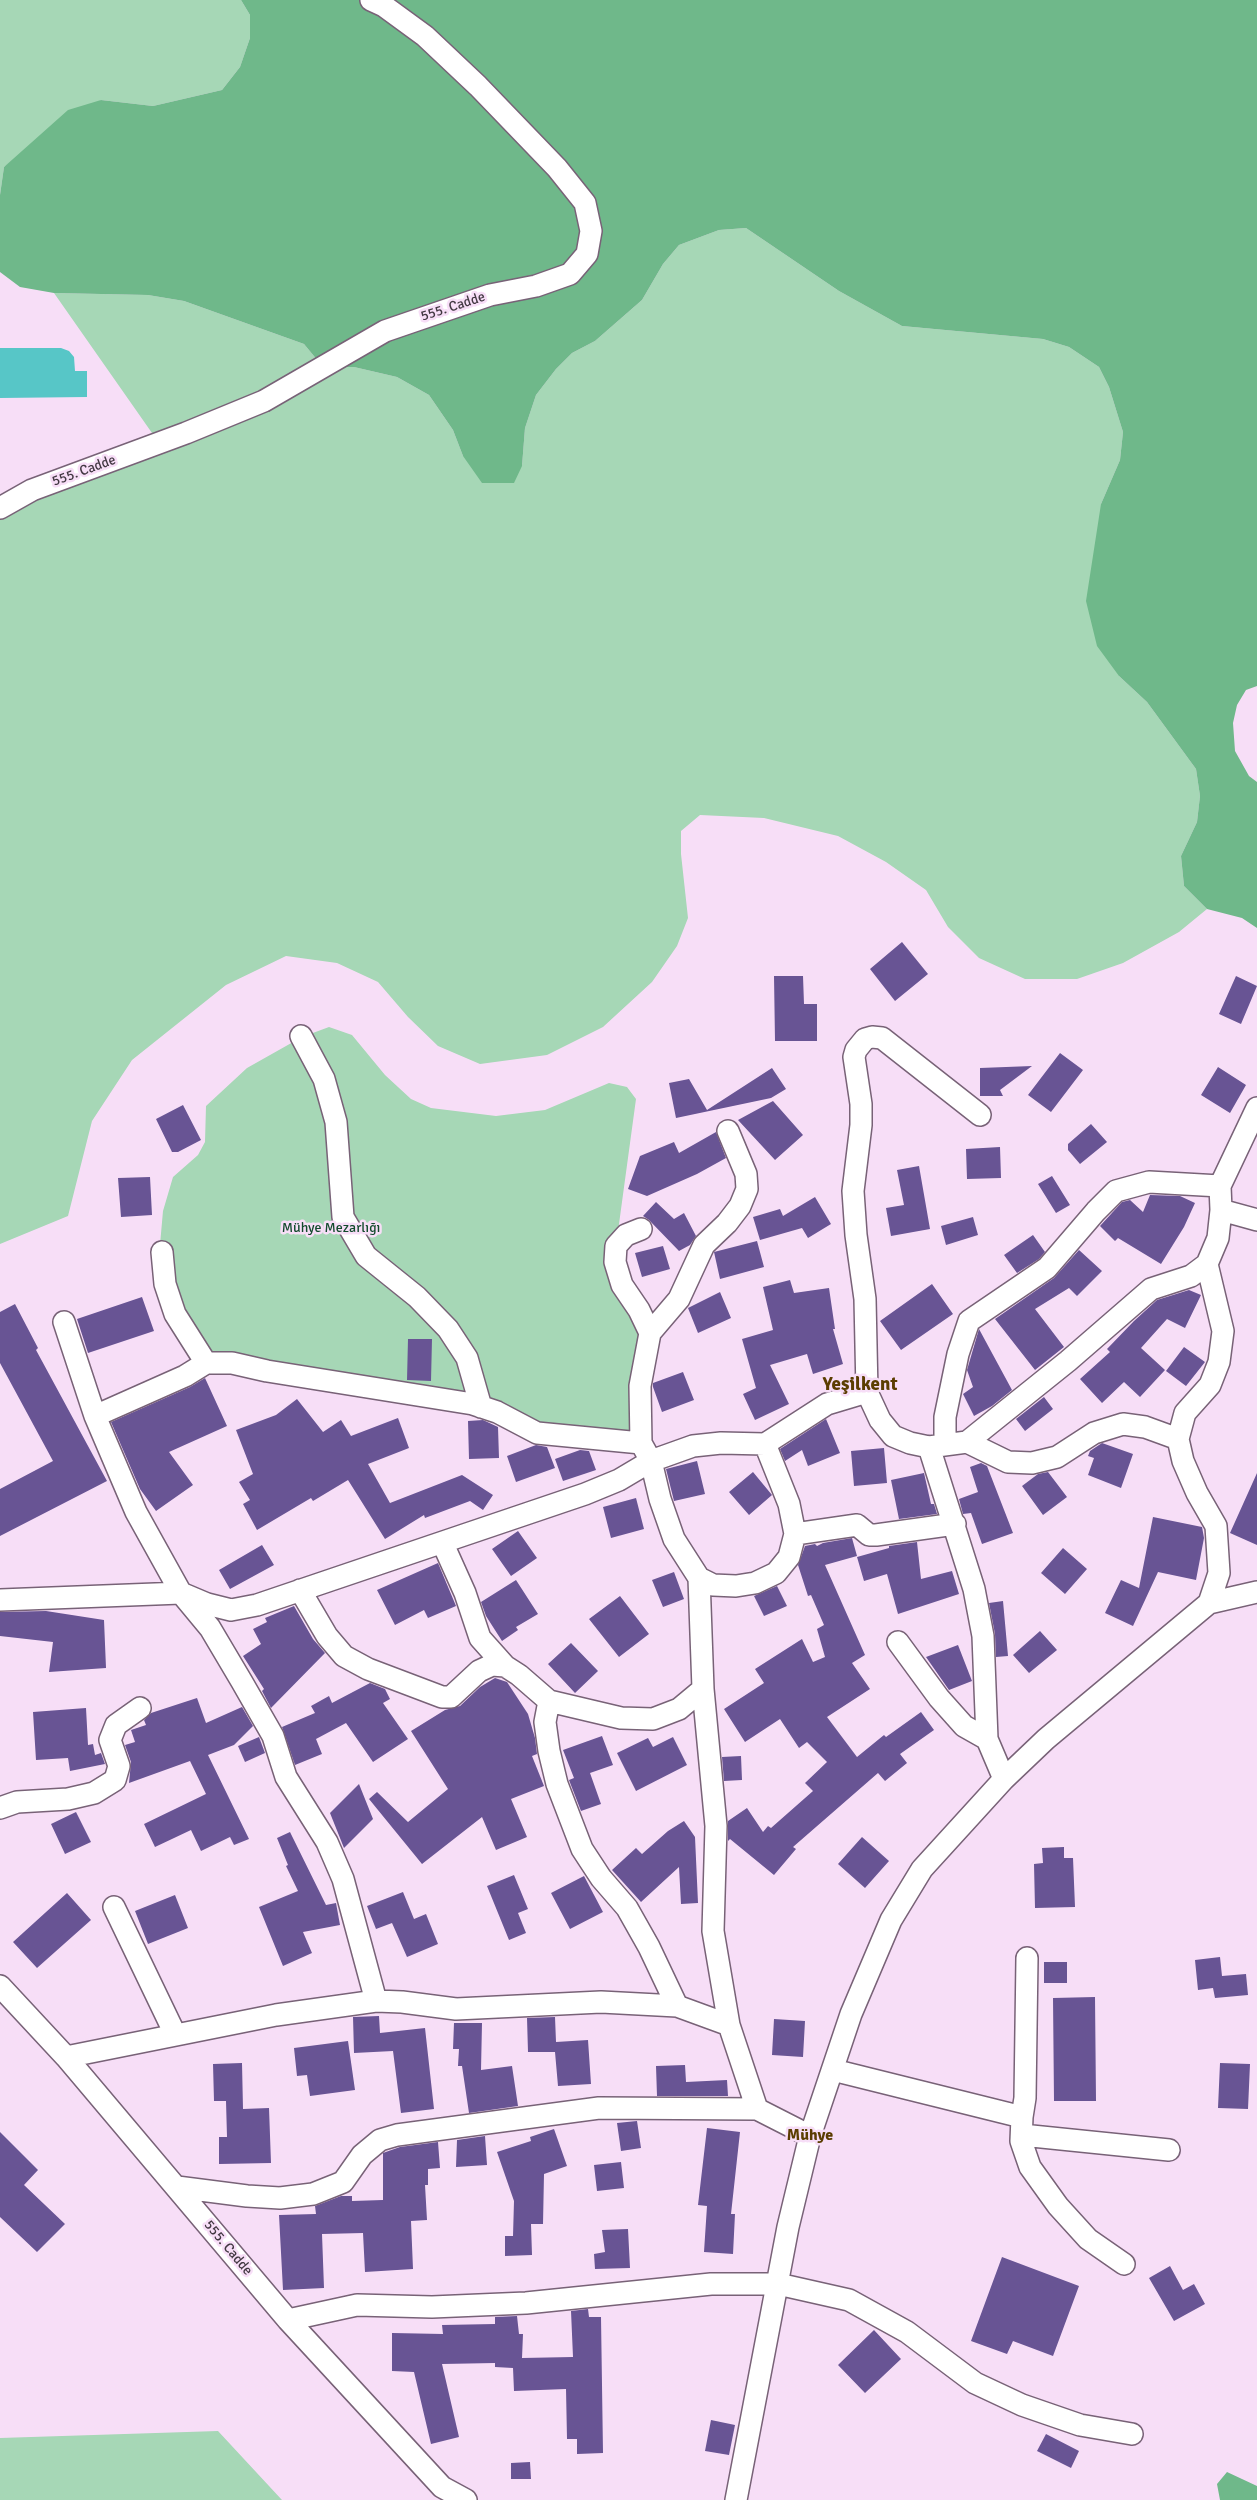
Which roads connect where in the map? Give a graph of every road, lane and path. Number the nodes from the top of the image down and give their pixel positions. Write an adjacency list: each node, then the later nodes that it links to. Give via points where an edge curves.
1 (371, 0): 2 (street, 555. Cadde, via 425,36 557,168 585,203 591,231 587,254 570,274 536,286 490,295 385,331 264,401 32,490)
2 (0, 508)
3 (301, 1036): 17 (street, via 324,1078 336,1122 343,1217 366,1256 417,1297 448,1329 467,1358)
4 (1257, 1108): 7 (street)
5 (980, 1115): 16 (street, via 882,1038 865,1039 856,1050 854,1057 862,1104 853,1190 865,1299)
6 (728, 1131): 14 (street, via 746,1174 747,1189 740,1206 727,1223 704,1245 679,1299)
7 (1220, 1186): 8 (street); 22 (street, via 1149,1182 1116,1191 1047,1268 969,1322 958,1354)
8 (1221, 1210): 9 (street); 12 (street, via 1218,1238)
9 (1257, 1220)
10 (641, 1229): 14 (street, via 626,1236 616,1246 615,1262 622,1285)
11 (162, 1252): 15 (street, via 165,1284 175,1314)
12 (1207, 1264): 19 (street, via 1223,1331 1219,1362 1210,1385 1185,1413); 20 (street, via 1191,1276 1151,1289)
13 (64, 1322): 18 (street)
14 (650, 1333): 23 (street, via 640,1386)
15 (206, 1363): 17 (street, via 232,1363); 18 (street, via 186,1376)
16 (867, 1392): 21 (street, via 827,1404); 22 (street, via 880,1420 893,1436 910,1443)
17 (481, 1407): 23 (street, via 537,1433)
18 (95, 1416): 30 (street, via 136,1512)
19 (1178, 1439): 20 (street, via 1145,1427 1123,1424 1094,1433 1057,1457 1032,1463 1008,1462); 32 (street, via 1197,1493 1216,1526 1219,1574)
20 (967, 1442): 22 (street)
21 (765, 1444): 23 (street, via 721,1443); 25 (street, via 789,1504)
22 (937, 1446): 24 (street)
23 (646, 1452): 26 (street, via 619,1480); 27 (street, via 674,1539)
24 (955, 1524): 25 (street, via 876,1535 864,1532 857,1525); 38 (street, via 974,1589 983,1636)
25 (795, 1534): 27 (street, via 790,1557 776,1574 755,1583 736,1586 714,1585)
26 (443, 1544): 28 (street); 34 (street, via 465,1593 480,1638)
27 (699, 1578): 35 (street)
28 (300, 1590): 30 (street, via 258,1605 231,1610); 34 (street, via 327,1636 344,1656 418,1689 451,1697 479,1671 492,1665)
29 (1257, 1592): 32 (street)
30 (181, 1593): 31 (street); 44 (street, via 210,1628 242,1682 272,1736 286,1777 328,1842 343,1879)
31 (0, 1600)
32 (1209, 1603): 39 (street, via 1046,1739)
33 (898, 1642): 38 (street, via 938,1698 964,1726)
34 (505, 1666): 36 (street)
35 (703, 1689): 36 (street, via 679,1709 654,1719 621,1718); 47 (street, via 716,1826 713,1931)
36 (549, 1701): 45 (street, via 544,1722 549,1751 557,1784 582,1849 627,1908 650,1947)
37 (140, 1708): 40 (street, via 116,1725 110,1740 119,1766 115,1780 94,1793 17,1802)
38 (987, 1739): 39 (street)
39 (1004, 1779): 50 (street, via 922,1869 891,1920)
40 (0, 1808)
41 (114, 1907): 48 (street)
42 (1027, 1958): 52 (street)
43 (0, 1986): 46 (street, 555. Cadde)
44 (376, 2001): 45 (street, via 456,2008 601,2002); 48 (street)
45 (677, 2006): 47 (street)
46 (9, 2008): 49 (street, 555. Cadde)
47 (729, 2025): 51 (street)
48 (175, 2034): 49 (street)
49 (66, 2057): 55 (street, 555. Cadde)
50 (833, 2070): 52 (street); 53 (street)
51 (757, 2109): 53 (street); 55 (street, via 599,2108 397,2135 380,2140 362,2155 343,2182 313,2194 280,2198)
52 (1022, 2126): 54 (street); 56 (street, via 1021,2141 1030,2167 1058,2206 1088,2239)
53 (810, 2136): 57 (street)
54 (1169, 2150)
55 (177, 2187): 58 (street, 555. Cadde)
56 (1124, 2264)
57 (778, 2284): 58 (street, via 711,2284 526,2303 432,2307 357,2304); 59 (street, via 849,2300 907,2332 975,2383 1022,2406 1080,2425); 61 (street)
58 (288, 2320): 60 (street, 555. Cadde, via 442,2486)
59 (1132, 2434)
60 (466, 2500)
61 (736, 2500)

